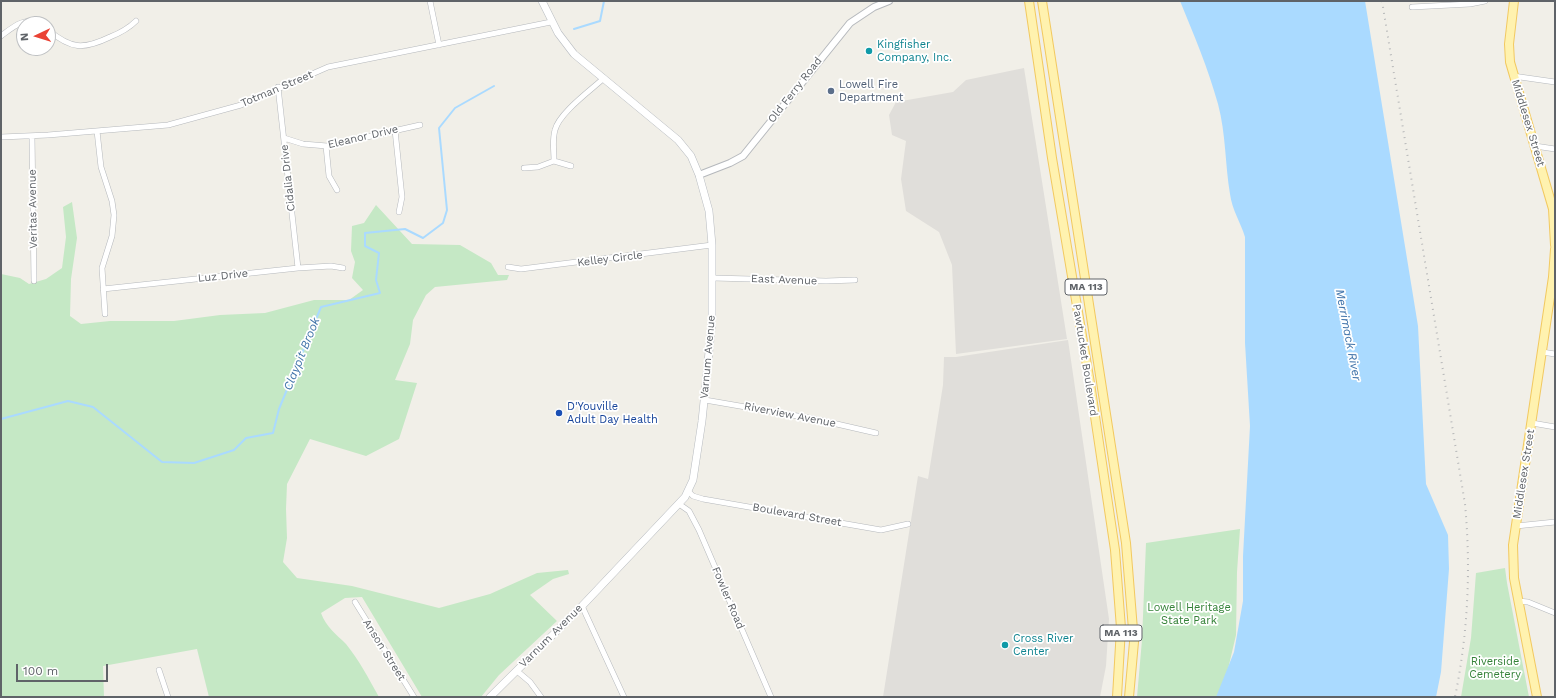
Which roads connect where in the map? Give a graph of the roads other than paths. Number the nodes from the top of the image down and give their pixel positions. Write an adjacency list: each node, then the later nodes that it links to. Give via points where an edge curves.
1 (430, 1): 14 (street)
2 (542, 1): 10 (main road, Varnum Avenue)
3 (889, 1): 31 (street, Old Ferry Road, via 874,7 850,23 744,156)
4 (1029, 1): 70 (main road, Pawtucket Boulevard / MA 113, via 1115,550 1121,628)
5 (1042, 1): 71 (main road, Pawtucket Boulevard / MA 113, via 1126,543 1134,642)
6 (1485, 1): 8 (street)
7 (1514, 1): 15 (main road, Middlesex Street, via 1509,44)
8 (1412, 7)
9 (136, 21): 13 (street, via 122,32 87,46 66,43)
10 (551, 22): 14 (street, Totman Street); 16 (main road, Varnum Avenue, via 571,51)
11 (16, 26): 12 (street)
12 (1, 36)
13 (56, 36)
14 (439, 45): 18 (street, Totman Street, via 328,67)
15 (1513, 76): 17 (street); 26 (main road, Middlesex Street)
16 (604, 78): 28 (street, via 558,123 553,143); 31 (main road, Varnum Avenue, via 678,140 691,156)
17 (1555, 82)
18 (278, 87): 21 (street, Totman Street, via 241,105 189,120); 24 (street, Cidalia Drive)
19 (420, 125): 20 (street, Eleanor Drive)
20 (395, 130): 25 (street, Eleanor Drive); 33 (street, via 402,197)
21 (97, 131): 22 (street, Totman Street); 45 (street, via 101,167 114,214 112,236 103,264)
22 (32, 136): 23 (street, Totman Street); 44 (street, Veritas Avenue)
23 (1, 137)
24 (284, 138): 25 (street, Eleanor Drive, via 303,144); 39 (street, Cidalia Drive)
25 (326, 146): 32 (street, via 329,176)
26 (1535, 146): 27 (street); 34 (main road, Middlesex Street)
27 (1555, 149)
28 (554, 161): 29 (street); 30 (street, via 538,167)
29 (571, 166)
30 (524, 168)
31 (699, 175): 35 (main road, Varnum Avenue, via 709,211)
32 (337, 190)
33 (399, 212)
34 (1554, 213): 36 (main road, Middlesex Street)
35 (712, 245): 38 (street, Kelley Circle, via 521,269); 42 (main road, Varnum Avenue)
36 (1555, 245)
37 (1555, 249): 41 (main road, Middlesex Street)
38 (508, 267)
39 (298, 268): 40 (street, Luz Drive); 45 (street, Luz Drive)
40 (343, 268)
41 (1554, 277): 47 (main road, Middlesex Street)
42 (713, 278): 43 (street, East Avenue); 49 (main road, Varnum Avenue)
43 (855, 280)
44 (34, 281)
45 (103, 289): 46 (street)
46 (105, 314)
47 (1542, 352): 48 (street); 50 (main road, Middlesex Street)
48 (1555, 354)
49 (705, 400): 52 (street, Riverview Avenue, via 815,419); 53 (main road, Varnum Avenue, via 695,469)
50 (1532, 423): 51 (street); 57 (main road, Middlesex Street)
51 (1555, 427)
52 (876, 433)
53 (688, 491): 54 (main road, Varnum Avenue); 56 (street, Boulevard Street, via 703,499 881,530)
54 (680, 504): 60 (main road, Varnum Avenue); 69 (street, Fowler Road, via 689,511 696,523)
55 (1555, 522): 57 (street)
56 (908, 524)
57 (1516, 526): 58 (main road, Middlesex Street, via 1513,560)
58 (1518, 601): 61 (street, via 1528,602); 72 (main road, Middlesex Street)
59 (355, 602): 65 (street, Anson Street)
60 (582, 606): 63 (main road, Varnum Avenue); 68 (street)
61 (1555, 613)
62 (159, 670): 64 (street)
63 (517, 671): 66 (main road, Varnum Avenue); 67 (street, via 530,682)
64 (168, 697)
65 (414, 697)
66 (490, 697)
67 (541, 697)
68 (624, 697)
69 (771, 697)
70 (1117, 697)
71 (1129, 697)
72 (1537, 697)

